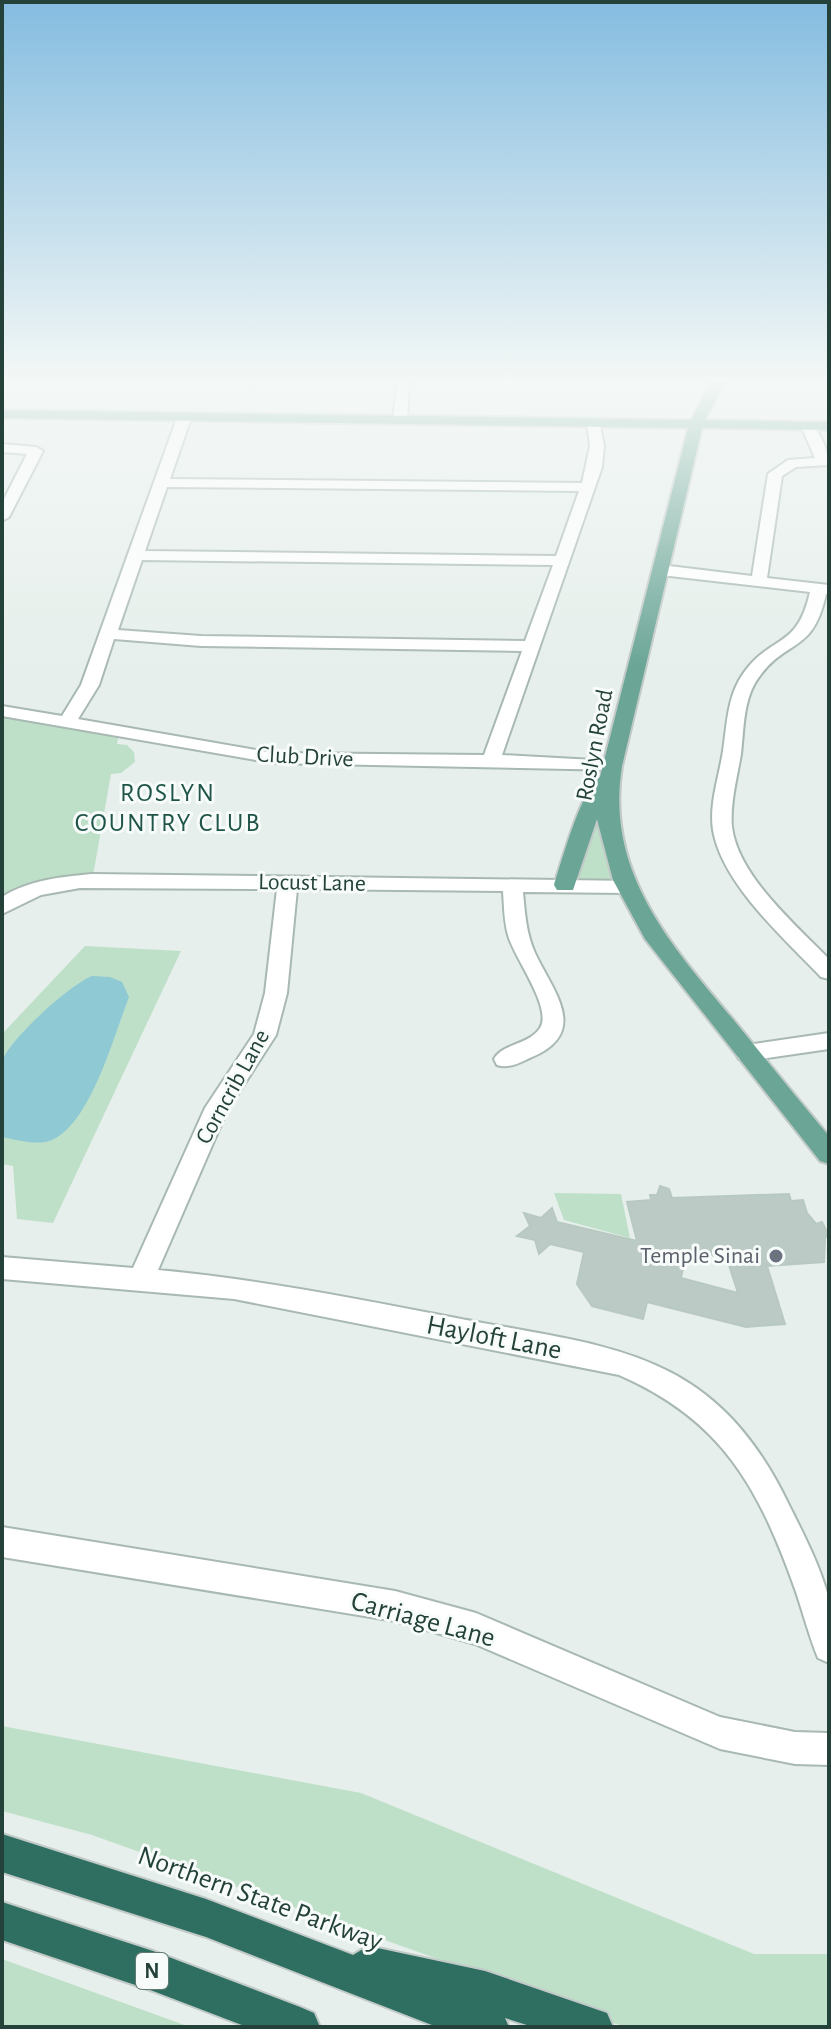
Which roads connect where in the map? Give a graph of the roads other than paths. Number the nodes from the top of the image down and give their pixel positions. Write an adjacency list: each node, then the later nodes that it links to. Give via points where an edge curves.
1 (22, 478): 8 (street)
2 (164, 478): 6 (street)
3 (590, 478): 7 (street)
4 (683, 478): 11 (main road, Roslyn Road)
5 (774, 478): 12 (street)
6 (162, 483): 7 (street); 9 (street)
7 (587, 487): 10 (street)
8 (2, 517)
9 (136, 555): 10 (street); 14 (street)
10 (562, 561): 15 (street)
11 (661, 570): 12 (street); 19 (main road, Roslyn Road)
12 (759, 582): 13 (street)
13 (824, 590): 25 (street, via 811,625 761,665 744,688 723,831 741,874)
14 (108, 634): 15 (street, via 201,641); 17 (street, via 90,685)
15 (532, 646): 18 (street)
16 (2, 711): 17 (street, Club Drive)
17 (68, 721): 18 (street, Club Drive, via 273,758)
18 (491, 761): 19 (street, Club Drive)
19 (612, 766): 22 (main road, via 584,825); 23 (main road, Roslyn Road, via 608,824)
20 (288, 883): 21 (street, Locust Lane); 24 (street, Locust Lane, via 60,883); 31 (street, Corncrib Lane, via 268,1024 217,1108)
21 (512, 885): 22 (street, Locust Lane); 28 (street, via 518,936 554,1010 543,1039)
22 (565, 885): 23 (street, Locust Lane)
23 (627, 886): 27 (main road, Roslyn Road, via 668,956)
24 (2, 907)
25 (829, 972)
26 (829, 1041): 27 (street)
27 (747, 1053): 29 (main road, Roslyn Road)
28 (505, 1059)
29 (829, 1154)
30 (2, 1268): 31 (street, Hayloft Lane)
31 (141, 1279): 33 (street, Hayloft Lane, via 329,1304 622,1363 677,1388 725,1426 763,1478)
32 (2, 1542): 34 (street, Carriage Lane, via 395,1606 476,1629 720,1733)
33 (829, 1647)
34 (829, 1749)
35 (2, 1853): 37 (highway, Northern State Parkway)
36 (2, 1921): 38 (highway, N)
37 (295, 1950): 39 (highway, Northern State Parkway); 40 (highway, via 485,1991)
38 (300, 2027)
39 (489, 2027)
40 (593, 2027)

